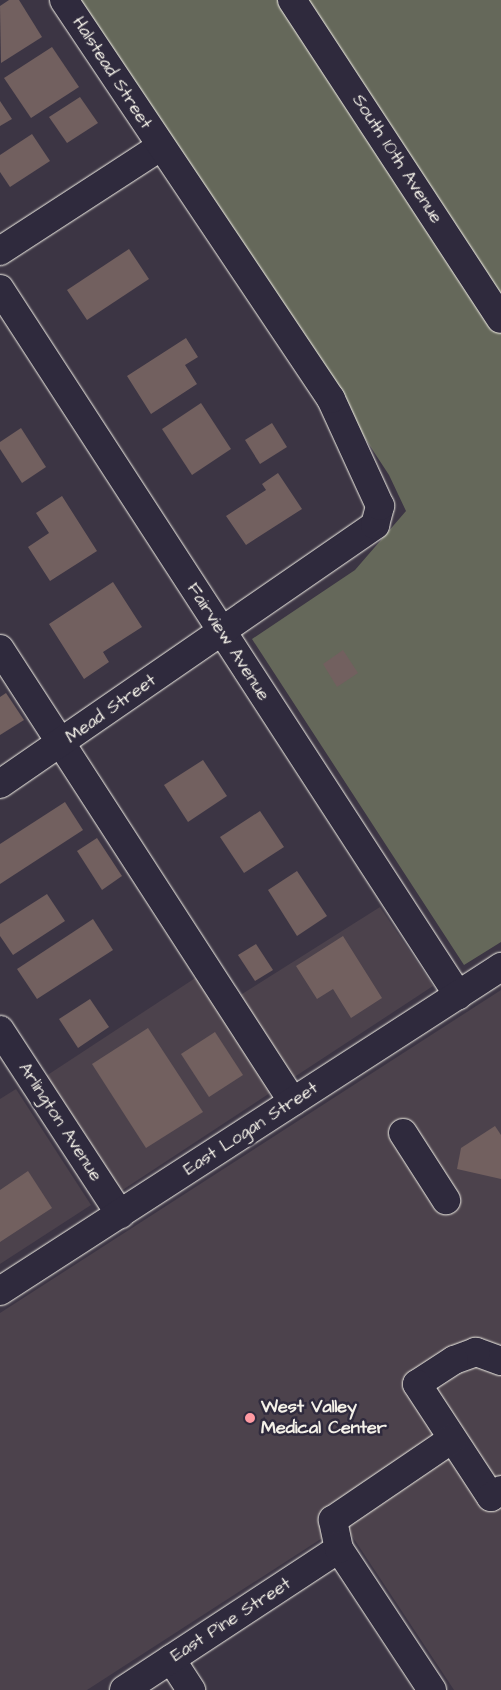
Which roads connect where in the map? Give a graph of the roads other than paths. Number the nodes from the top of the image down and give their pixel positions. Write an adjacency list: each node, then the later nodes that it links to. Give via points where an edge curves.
1 (64, 0): 3 (street, Halstead Street)
2 (292, 0): 6 (street, South 10th Avenue)
3 (160, 146): 4 (street); 7 (street, Halstead Street, via 331,398 380,506 375,525)
4 (0, 251)
5 (0, 289): 7 (street, Fairview Avenue)
6 (501, 319)
7 (221, 633): 9 (street, Mead Street); 12 (street, Fairview Avenue)
8 (0, 649): 9 (street)
9 (62, 744): 10 (street, Mead Street); 14 (street)
10 (0, 784)
11 (501, 967): 12 (street, East Logan Street)
12 (458, 995): 14 (street, East Logan Street)
13 (0, 1030): 17 (street, Arlington Avenue)
14 (293, 1102): 17 (street, East Logan Street)
15 (403, 1133): 16 (street)
16 (446, 1200)
17 (120, 1214): 18 (street, East Logan Street)
18 (0, 1291)
19 (501, 1362): 20 (street, via 476,1352 454,1360 417,1384)
20 (452, 1439): 21 (street); 22 (street, via 333,1520)
21 (496, 1494)
22 (339, 1549): 23 (street, East Pine Street); 26 (street)
23 (172, 1659): 24 (street, East Pine Street); 25 (street)
24 (124, 1690)
25 (191, 1690)
26 (432, 1690)

